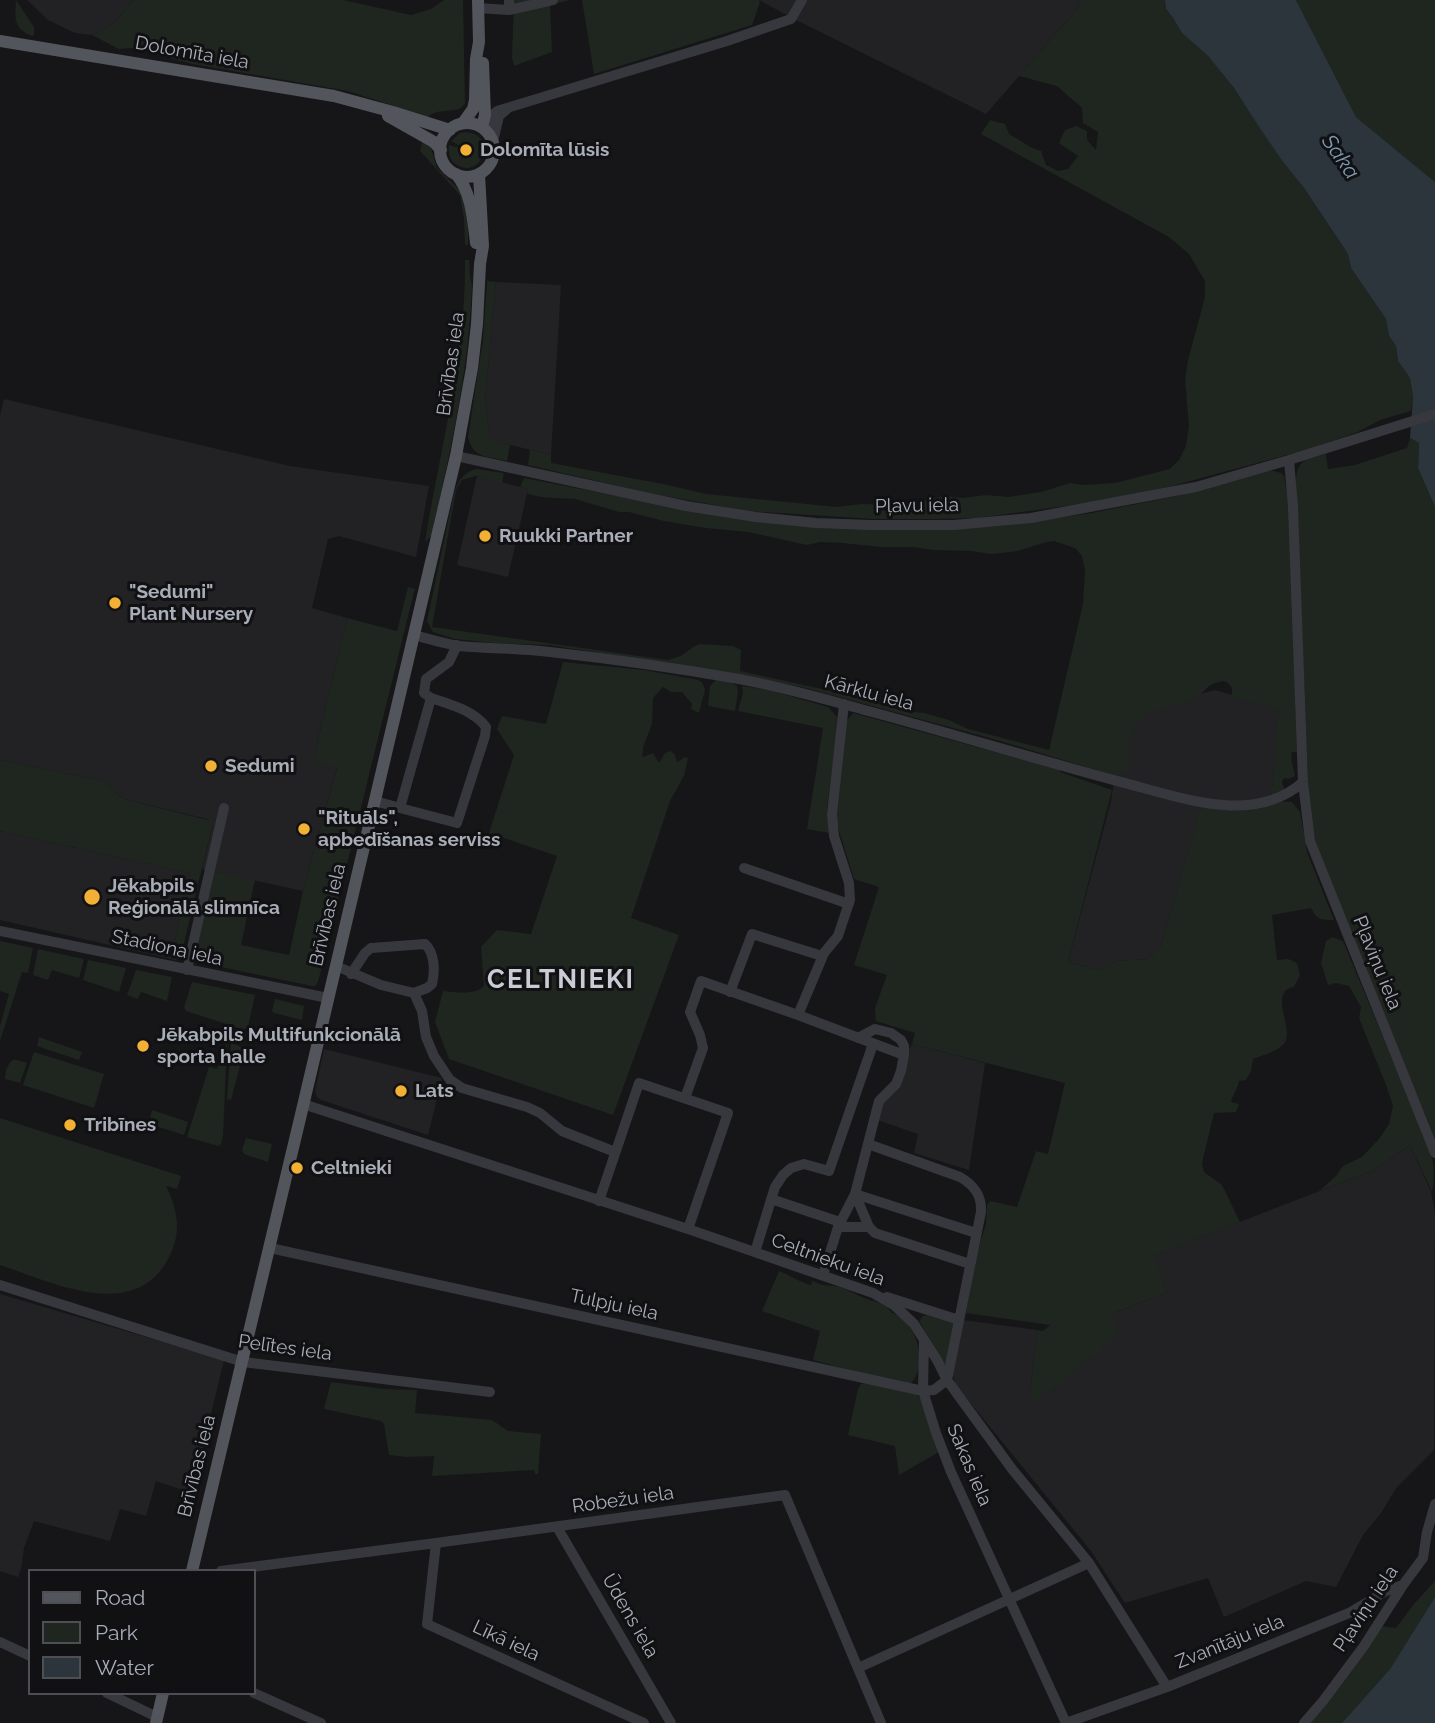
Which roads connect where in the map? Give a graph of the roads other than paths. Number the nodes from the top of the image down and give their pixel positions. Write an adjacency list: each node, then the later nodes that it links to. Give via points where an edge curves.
1 (553, 0): 4 (street)
2 (802, 0): 10 (street, via 791,19 758,32 507,109)
3 (478, 4): 4 (street); 6 (main road)
4 (509, 5)
5 (0, 41): 7 (main road, Dolomīta iela, via 334,96)
6 (479, 42): 8 (main road, via 473,109); 10 (main road)
7 (376, 108): 9 (main road, Dolomīta iela); 11 (main road, Dolomīta iela)
8 (463, 123): 9 (main road); 10 (main road)
9 (450, 130): 11 (main road)
10 (487, 133): 13 (main road, via 494,150 490,164)
11 (440, 150): 12 (main road, via 445,164)
12 (456, 174): 13 (main road); 14 (main road, Brīvības iela, via 472,211)
13 (479, 174): 14 (main road, Brīvības iela)
14 (480, 264): 16 (main road, Brīvības iela, via 472,368)
15 (1435, 414): 17 (street, Pļavu iela)
16 (456, 456): 17 (street, Pļavu iela, via 756,517 870,525 954,525 1031,518 1196,487); 18 (main road, Brīvības iela)
17 (1289, 460): 22 (street, Pļaviņu iela)
18 (414, 635): 19 (street, Kārklu iela); 23 (main road, Brīvības iela)
19 (457, 645): 20 (street, via 449,662 426,679 424,693); 21 (street, Kārklu iela, via 548,652 720,676)
20 (431, 698): 25 (street); 25 (street, via 472,714 485,725 485,736 457,824)
21 (844, 704): 22 (street, Kārklu iela, via 1195,801 1247,806 1283,797); 27 (street, via 832,814 849,883)
22 (1303, 782): 44 (street, Pļaviņu iela, via 1310,841)
23 (375, 801): 25 (street); 30 (main road, Brīvības iela)
24 (224, 808): 31 (street)
25 (400, 808)
26 (744, 869): 27 (street)
27 (849, 904): 29 (street, via 838,936)
28 (0, 931): 31 (street, Stadiona iela)
29 (822, 956): 33 (street, via 752,934); 36 (street)
30 (336, 967): 32 (street); 35 (main road, Brīvības iela)
31 (187, 970): 35 (street, Stadiona iela)
32 (351, 974): 34 (street); 34 (street, via 371,948 425,944 432,957 433,982)
33 (730, 992): 36 (street); 40 (street, via 701,981 690,1012 703,1050)
34 (414, 993): 43 (street, via 424,1017 427,1043 453,1083 527,1107 562,1132)
35 (328, 999): 41 (main road, Brīvības iela)
36 (798, 1015): 37 (street)
37 (858, 1038): 38 (street); 39 (street, via 875,1029 895,1034 903,1043)
38 (873, 1044): 39 (street); 46 (street, via 829,1171 795,1166 779,1180)
39 (904, 1055): 42 (street, via 896,1084 879,1101)
40 (685, 1098): 43 (street, via 639,1083); 50 (street, via 729,1113)
41 (303, 1104): 47 (street, Celtnieku iela); 52 (main road, Brīvības iela)
42 (868, 1144): 45 (street); 51 (street, via 969,1182 981,1204)
43 (615, 1152): 47 (street)
44 (1435, 1153)
45 (855, 1194): 48 (street); 49 (street); 51 (street)
46 (771, 1199): 48 (street); 53 (street)
47 (599, 1201): 50 (street, Celtnieku iela)
48 (839, 1224): 49 (street); 55 (street)
49 (869, 1227): 54 (street, via 875,1233)
50 (688, 1229): 53 (street, Celtnieku iela)
51 (976, 1233): 54 (street)
52 (270, 1248): 60 (main road, Brīvības iela); 62 (street, Tulpju iela)
53 (755, 1252): 55 (street, Celtnieku iela)
54 (970, 1264): 58 (street)
55 (823, 1275): 57 (street, Celtnieku iela)
56 (0, 1285): 60 (street, Pelītes iela)
57 (873, 1293): 58 (street); 59 (street, Celtnieku iela, via 902,1312)
58 (959, 1320): 61 (street)
59 (924, 1339): 61 (street, Celtnieku iela); 62 (street, Sakas iela)
60 (243, 1362): 63 (street, Pelītes iela); 68 (main road, Brīvības iela)
61 (947, 1380): 62 (street, via 934,1390); 67 (street, Celtnieku iela)
62 (923, 1391): 71 (street, Sakas iela, via 951,1472)
63 (490, 1392)
64 (1435, 1504): 70 (street, Pļaviņu iela, via 1423,1558)
65 (557, 1527): 66 (street, Robežu iela); 74 (street, Robežu iela, via 785,1495); 82 (street, Ūdens iela)
66 (436, 1543): 69 (street, Robežu iela); 81 (street, Līkā iela, via 427,1624)
67 (1089, 1563): 71 (street); 75 (street, Celtnieku iela)
68 (192, 1569)
69 (236, 1569)
70 (1402, 1585): 75 (street, Zvanītāju iela, via 1349,1613); 85 (street, Pļaviņu iela, via 1364,1646)
71 (1010, 1598): 74 (street); 84 (street, Sakas iela)
72 (0, 1642): 73 (street)
73 (28, 1655)
74 (858, 1668): 83 (street, Robežu iela)
75 (1167, 1686): 84 (street, Zvanītāju iela)
76 (256, 1694): 80 (street)
77 (111, 1695): 79 (street)
78 (163, 1695): 79 (main road)
79 (157, 1720)
80 (321, 1723)
81 (644, 1723)
82 (671, 1723)
83 (881, 1723)
84 (1066, 1723)
85 (1304, 1723)

